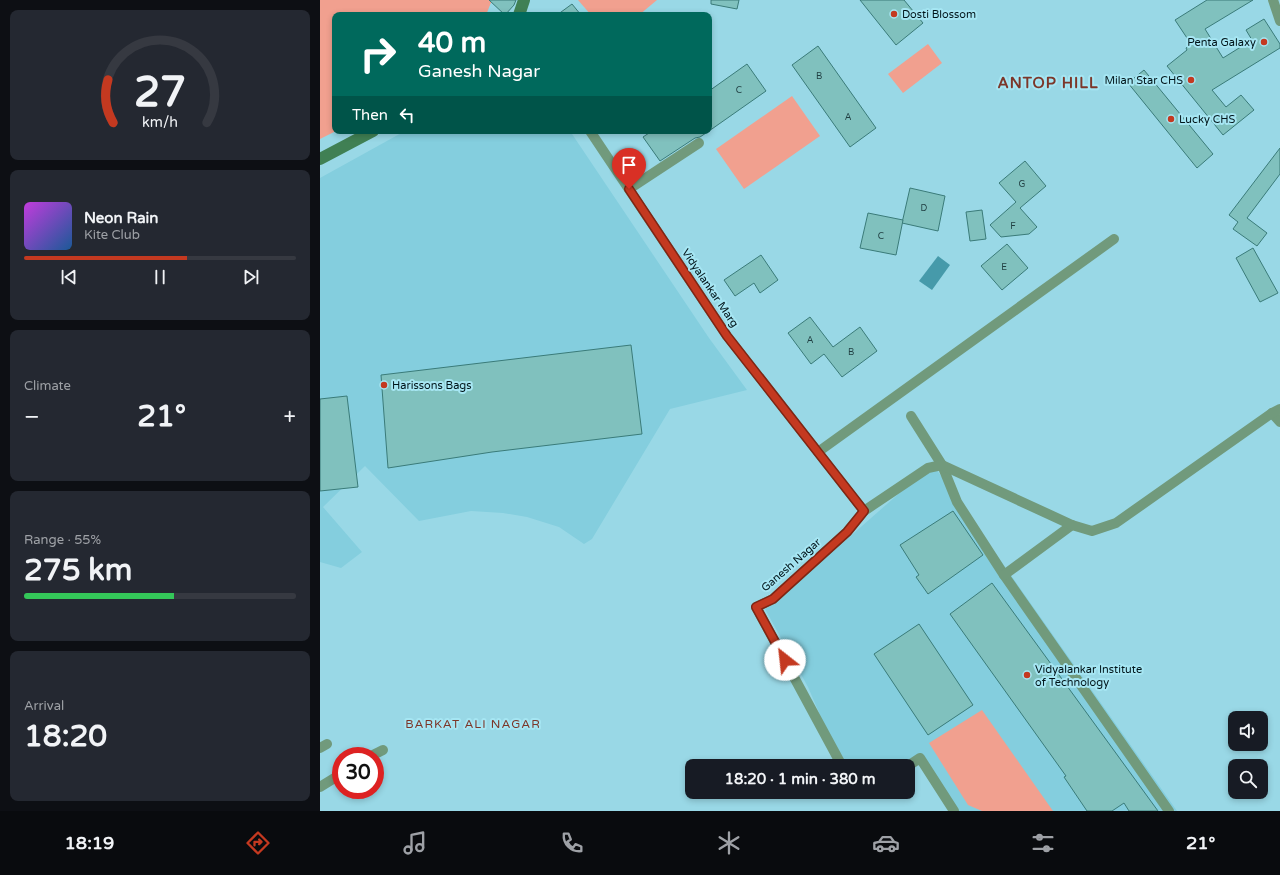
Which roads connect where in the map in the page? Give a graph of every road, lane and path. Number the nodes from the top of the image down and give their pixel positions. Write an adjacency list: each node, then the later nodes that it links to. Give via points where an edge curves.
1 (524, 0): 3 (main road)
2 (1273, 0): 4 (street)
3 (520, 12)
4 (1280, 21)
5 (368, 134): 8 (main road)
6 (592, 134): 9 (street, Vidyalankar Marg)
7 (699, 143): 9 (street)
8 (320, 159)
9 (629, 189): 14 (street, Vidyalankar Marg, via 727,336)
10 (1114, 239): 14 (street)
11 (1276, 411): 13 (street); 17 (street, via 1116,523 1092,530)
12 (911, 416): 15 (street)
13 (1280, 422)
14 (818, 452): 16 (street, Vidyalankar Marg)
15 (942, 465): 16 (street, via 928,468); 17 (street); 18 (street, via 957,502)
16 (864, 511): 19 (street, Ganesh Nagar, via 847,532 779,594 756,607)
17 (1072, 525): 18 (street)
18 (1004, 575): 24 (street)
19 (838, 759)
20 (915, 761): 23 (street, via 920,758)
21 (332, 780): 22 (street)
22 (320, 787)
23 (954, 811)
24 (1169, 811)

